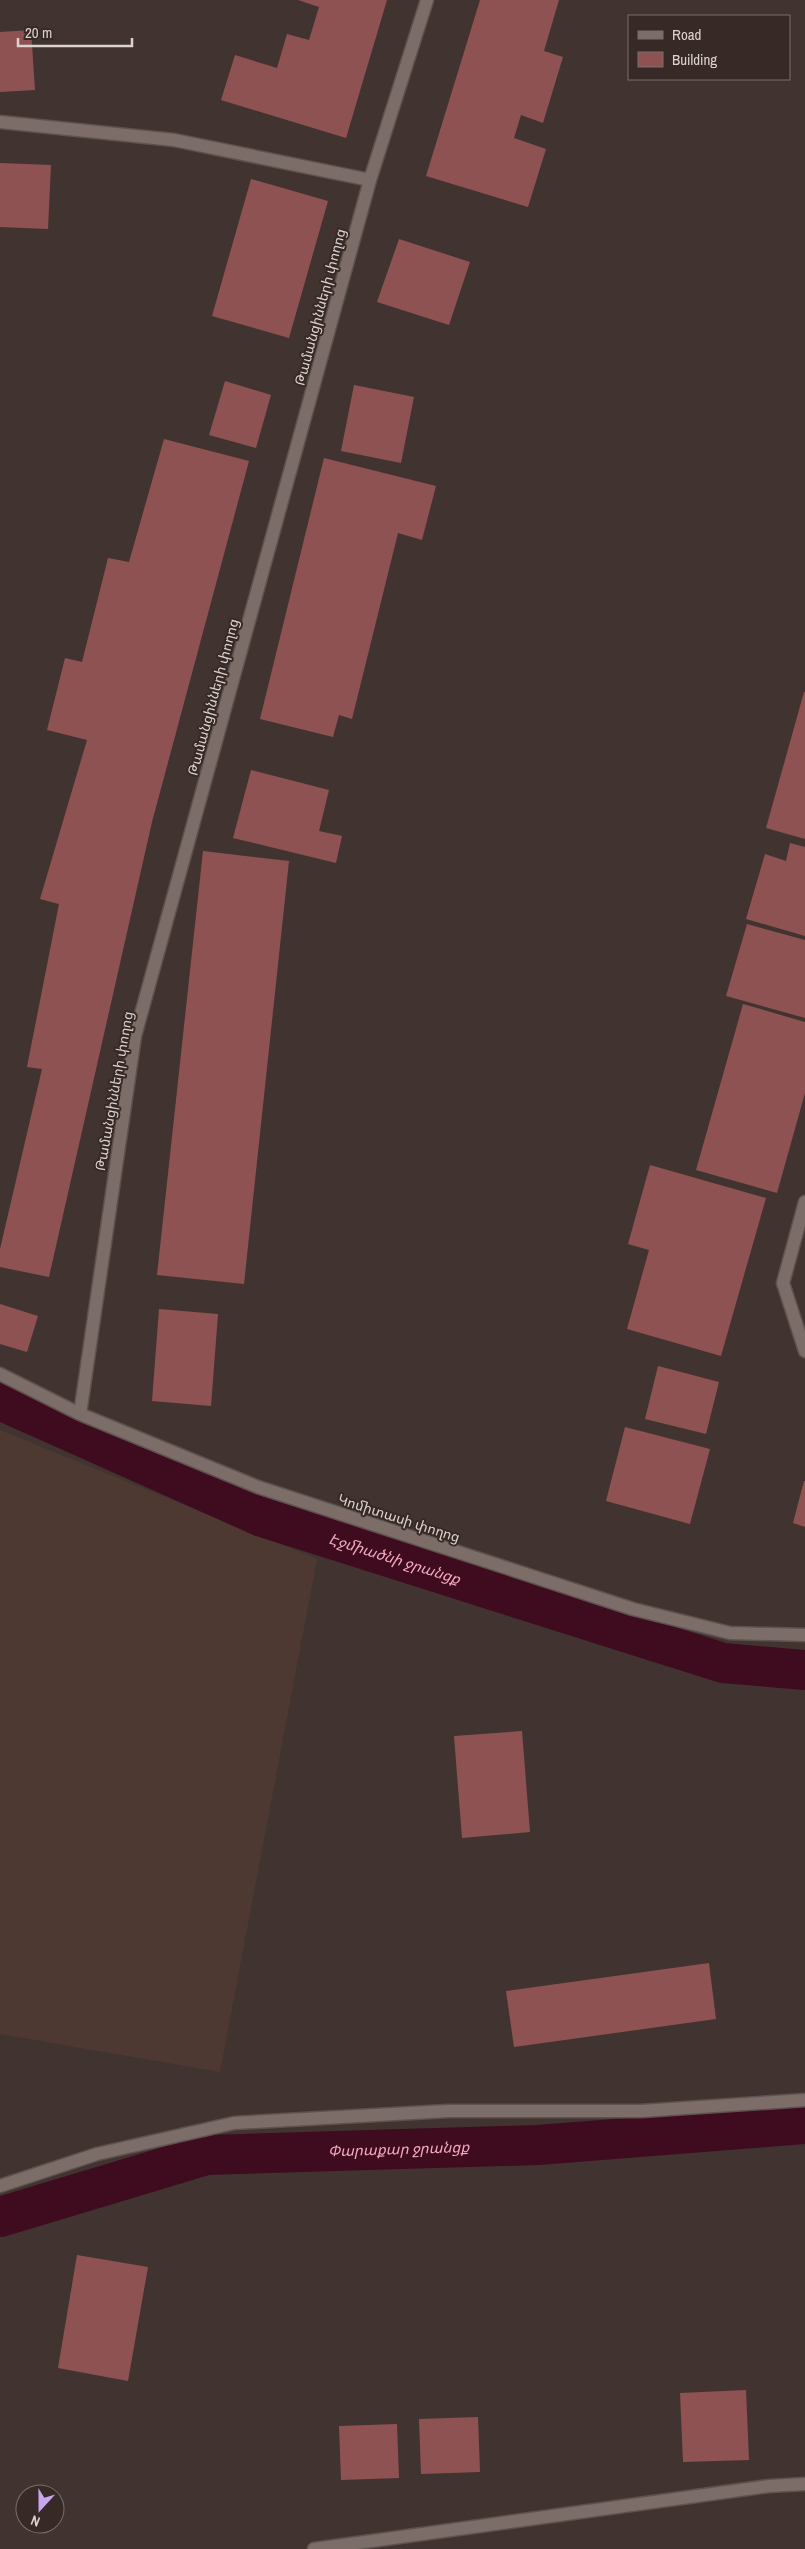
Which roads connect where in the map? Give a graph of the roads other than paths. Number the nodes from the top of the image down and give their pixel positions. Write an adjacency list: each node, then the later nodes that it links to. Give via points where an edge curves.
1 (427, 0): 3 (street, Թամանցինների փողոց)
2 (0, 122): 3 (street, via 174,140)
3 (370, 180): 7 (street, Թամանցինների փողոց, via 135,1036)
4 (805, 1202): 5 (street, via 783,1283)
5 (805, 1350)
6 (0, 1374): 7 (street, Կոմիտասի փողոց)
7 (80, 1414): 8 (street, Կոմիտասի փողոց, via 258,1487 633,1610 730,1633)
8 (805, 1635)
9 (805, 2100): 10 (street, via 641,2111 448,2111 234,2124 97,2154)
10 (0, 2186)
11 (805, 2484): 12 (street, via 769,2486)
12 (314, 2549)

